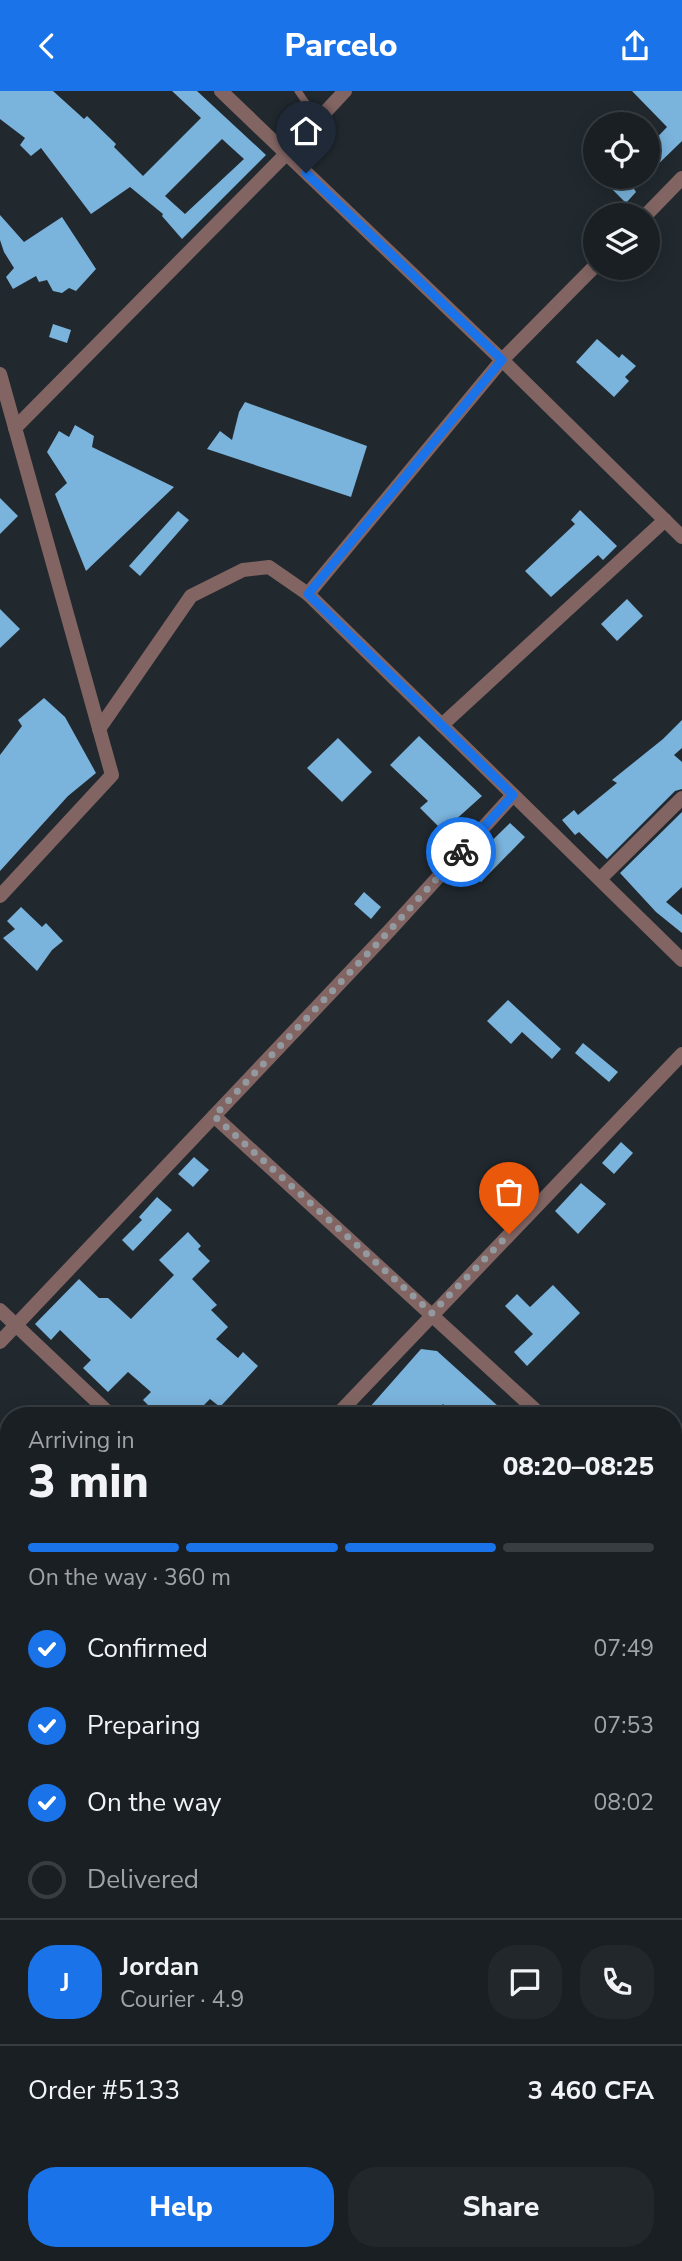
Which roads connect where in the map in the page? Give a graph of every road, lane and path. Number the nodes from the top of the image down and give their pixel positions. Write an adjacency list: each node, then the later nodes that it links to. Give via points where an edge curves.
1 (221, 91): 5 (street)
2 (298, 91): 4 (lane)
3 (345, 91): 4 (street)
4 (318, 120): 5 (street)
5 (286, 154): 9 (street); 11 (street)
6 (682, 178): 7 (street)
7 (658, 203)
8 (583, 278): 9 (street)
9 (502, 360): 12 (street); 14 (street)
10 (0, 374): 11 (street)
11 (15, 428): 16 (street)
12 (665, 520): 13 (street); 15 (street)
13 (682, 537)
14 (308, 594): 15 (street); 16 (street, via 269,567 243,570 191,596)
15 (442, 725): 17 (street)
16 (99, 729): 20 (street, via 112,775)
17 (513, 795): 19 (street); 23 (street)
18 (682, 798): 19 (street)
19 (600, 880): 21 (street)
20 (0, 897)
21 (682, 960)
22 (682, 1055): 25 (street)
23 (214, 1116): 25 (street); 26 (street)
24 (0, 1310): 26 (street)
25 (432, 1313): 29 (street); 30 (street)
26 (16, 1325): 27 (street); 28 (street)
27 (0, 1342)
28 (103, 1407)
29 (345, 1407)
30 (532, 1407)

